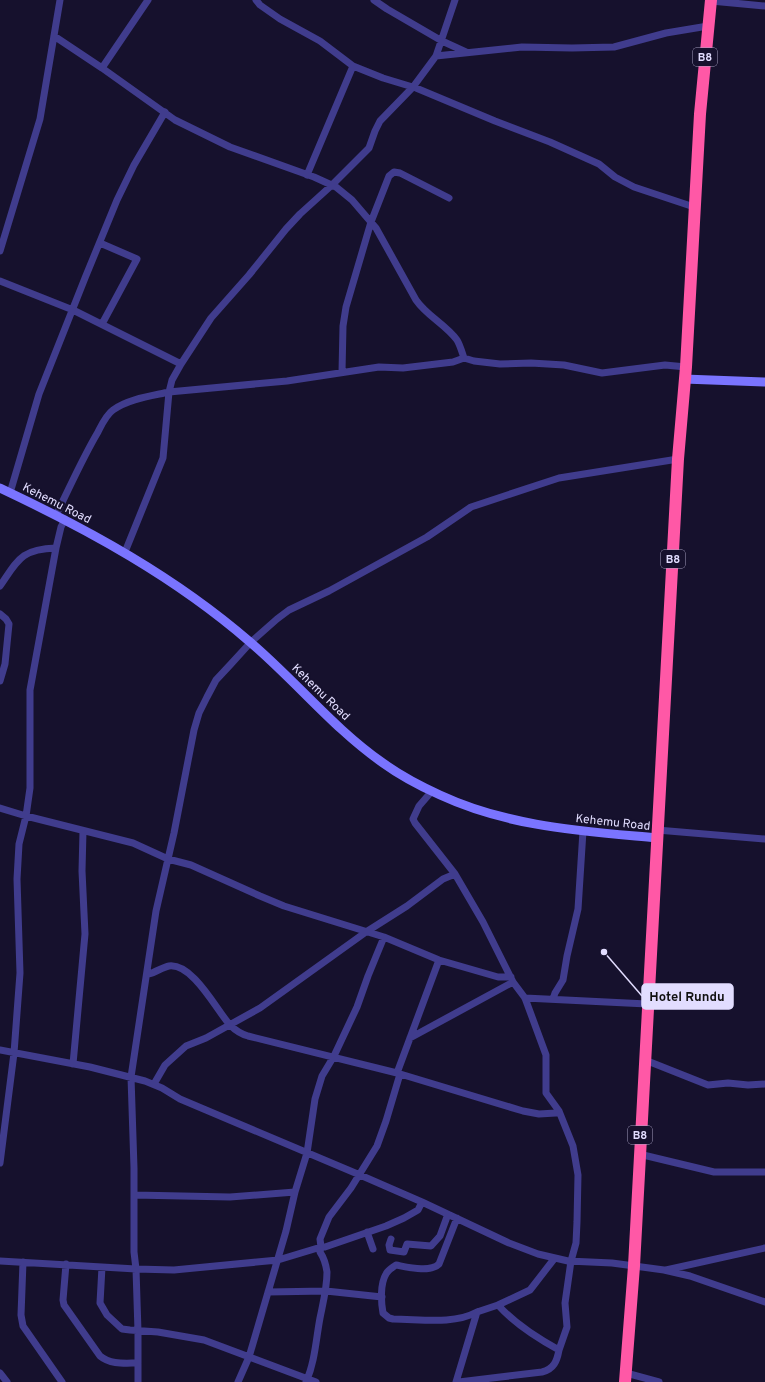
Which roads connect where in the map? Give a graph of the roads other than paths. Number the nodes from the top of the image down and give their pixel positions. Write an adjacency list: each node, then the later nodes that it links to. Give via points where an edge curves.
1 (60, 0): 9 (street)
2 (148, 0): 14 (street)
3 (256, 0): 13 (street, via 280,18 320,41)
4 (374, 0): 10 (street)
5 (455, 0): 10 (street)
6 (711, 1): 7 (street); 8 (highway, B8)
7 (765, 6)
8 (708, 26): 11 (street, via 666,33 614,47 522,47); 20 (highway, B8)
9 (54, 36): 14 (street); 23 (street, via 40,119)
10 (442, 41): 11 (street); 12 (street)
11 (466, 52): 12 (street)
12 (436, 56): 15 (street)
13 (353, 66): 15 (street); 17 (street)
14 (102, 68): 16 (street)
15 (413, 87): 18 (street, via 380,121 369,148); 20 (street, via 580,154 634,187)
16 (164, 112): 17 (street, via 220,142); 22 (street, via 134,165)
17 (307, 175): 18 (street)
18 (332, 185): 21 (street, via 352,200); 28 (street, via 286,229 211,318)
19 (449, 198): 21 (street, via 400,173 392,173 387,177)
20 (694, 207): 30 (highway, B8)
21 (371, 222): 27 (street, via 385,242 416,300 458,341); 29 (street, via 344,314)
22 (100, 243): 25 (street); 26 (street, via 137,259)
23 (0, 251)
24 (0, 281): 25 (street)
25 (73, 310): 26 (street); 35 (street, via 39,394)
26 (102, 324): 28 (street)
27 (464, 358): 29 (street, via 453,362 403,368 379,367); 30 (street, via 500,364 564,365 602,373 665,365)
28 (182, 364): 32 (street, via 172,380)
29 (342, 372): 32 (street, via 287,381)
30 (685, 373): 31 (street); 33 (highway, B8)
31 (765, 382)
32 (169, 392): 36 (street, via 122,405 109,413 82,461); 38 (street, via 162,458)
33 (678, 459): 41 (street, via 559,478 471,507 420,540 329,591 289,610); 48 (highway, B8)
34 (0, 488): 35 (street, Kehemu Road)
35 (10, 493): 36 (street, Kehemu Road)
36 (61, 517): 37 (street); 38 (street, Kehemu Road)
37 (56, 548): 39 (street, via 41,548 21,557); 45 (street, via 30,690 30,788)
38 (125, 552): 41 (street, Kehemu Road, via 196,600)
39 (0, 586)
40 (0, 614): 42 (street, via 9,624 9,632)
41 (251, 642): 43 (street, Kehemu Road, via 363,748 395,771); 50 (street, via 216,680 199,713)
42 (0, 681)
43 (432, 791): 47 (street, Kehemu Road, via 458,803 506,819); 51 (street, via 419,806 413,819)
44 (0, 808): 45 (street)
45 (26, 816): 46 (street); 63 (street, via 19,844 16,879 20,973)
46 (83, 831): 50 (street, via 133,843); 66 (street, via 85,934)
47 (583, 831): 48 (street, Kehemu Road); 58 (street, via 578,909 563,980)
48 (657, 834): 49 (street); 59 (highway, B8)
49 (765, 839)
50 (168, 858): 52 (street, via 191,865 284,906); 55 (street, via 156,911)
51 (455, 874): 52 (street, via 443,879); 56 (street)
52 (366, 932): 53 (street); 60 (street, via 260,1008)
53 (384, 938): 54 (street); 64 (street, via 357,1007)
54 (438, 960): 56 (street); 61 (street)
55 (147, 974): 60 (street, via 170,966 182,969 211,997); 68 (street)
56 (512, 980): 57 (street); 61 (street)
57 (525, 998): 58 (street); 71 (street, via 546,1055 546,1093)
58 (553, 999): 59 (street)
59 (647, 1004): 65 (highway, B8)
60 (230, 1025): 64 (street, via 241,1034); 69 (street, via 186,1046 165,1065)
61 (410, 1038): 67 (street)
62 (0, 1050): 63 (street)
63 (14, 1053): 66 (street); 74 (street)
64 (334, 1056): 67 (street); 72 (street, via 322,1076 315,1099)
65 (645, 1060): 70 (street, via 708,1085); 73 (highway, B8)
66 (74, 1064): 68 (street)
67 (398, 1073): 71 (street, via 523,1111 539,1114); 76 (street, via 386,1121)
68 (131, 1077): 69 (street); 78 (street)
69 (154, 1084): 72 (street, via 180,1099)
70 (765, 1084)
71 (559, 1111): 90 (street, via 573,1146 578,1175 578,1222)
72 (307, 1153): 76 (street); 77 (street)
73 (639, 1154): 75 (street, via 714,1172); 93 (highway, B8)
74 (0, 1162)
75 (765, 1172)
76 (360, 1175): 79 (street); 84 (street, via 329,1216 320,1239)
77 (294, 1192): 78 (street, via 230,1196); 88 (street)
78 (134, 1195): 95 (street)
79 (422, 1202): 80 (street); 82 (street, via 418,1210 404,1218)
80 (448, 1214): 81 (street); 83 (street, via 440,1236 431,1246 407,1244 404,1252 390,1250)
81 (457, 1218): 87 (street, via 509,1243); 99 (street, via 439,1264 428,1269 396,1265 385,1276)
82 (367, 1232): 84 (street); 86 (street)
83 (391, 1239)
84 (321, 1247): 88 (street); 97 (street, via 320,1252 327,1271)
85 (765, 1248): 96 (street)
86 (373, 1250)
87 (554, 1259): 90 (street); 101 (street, via 530,1290)
88 (278, 1260): 95 (street, via 198,1269); 98 (street)
89 (0, 1261): 91 (street)
90 (571, 1261): 93 (street); 104 (street, via 565,1303 567,1327)
91 (23, 1262): 92 (street); 111 (street, via 23,1326)
92 (66, 1264): 94 (street); 106 (street, via 64,1305 100,1356 115,1362)
93 (634, 1266): 96 (street); 108 (highway, B8)
94 (102, 1267): 95 (street); 103 (street, via 100,1303 103,1309 122,1328)
95 (136, 1269): 103 (street)
96 (664, 1270): 100 (street)
97 (326, 1291): 98 (street); 99 (street); 109 (street)
98 (268, 1292): 105 (street)
99 (382, 1297): 102 (street, via 383,1313 393,1319 454,1319)
100 (765, 1302)
101 (498, 1305): 102 (street); 104 (street, via 506,1314)
102 (477, 1312): 115 (street)
103 (138, 1331): 105 (street, via 190,1337 217,1344); 106 (street)
104 (559, 1350): 116 (street, via 552,1368 547,1371)
105 (249, 1357): 109 (street); 113 (street)
106 (138, 1363): 112 (street)
107 (0, 1373): 110 (street)
108 (625, 1377): 117 (street)
109 (307, 1380): 114 (street)
110 (7, 1382)
111 (62, 1382)
112 (138, 1382)
113 (238, 1382)
114 (316, 1382)
115 (456, 1382)
116 (459, 1382)
117 (659, 1382)

